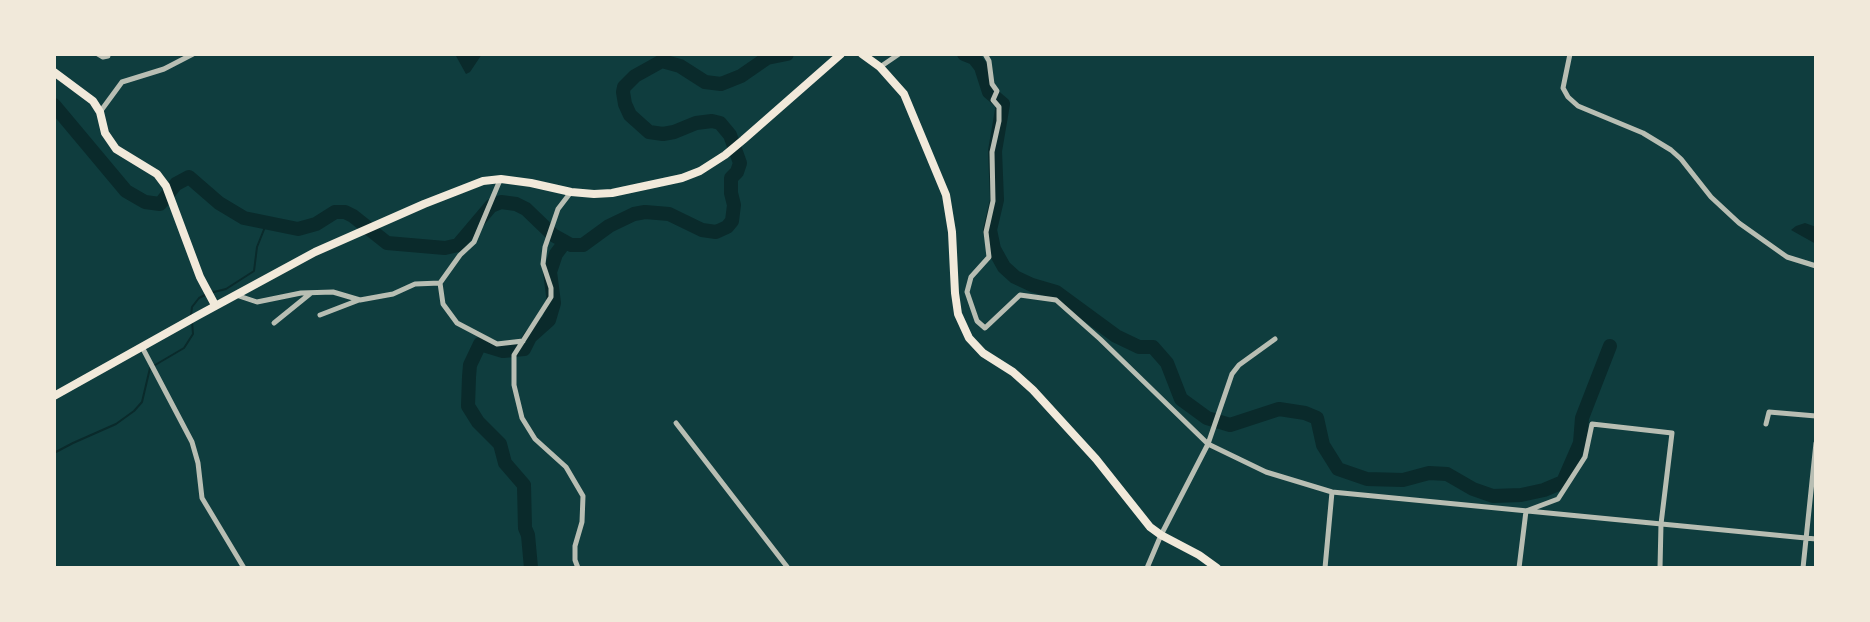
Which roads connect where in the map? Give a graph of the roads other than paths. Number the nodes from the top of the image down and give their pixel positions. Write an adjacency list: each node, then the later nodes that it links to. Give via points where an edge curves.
1 (98, 54): 2 (street)
2 (108, 54)
3 (193, 54): 11 (street, via 122,82)
4 (841, 54): 13 (main road, via 700,171 612,193)
5 (862, 54): 9 (main road)
6 (899, 54): 9 (street)
7 (985, 54): 30 (street, via 997,91 993,100 999,121 986,232 989,257 971,277 967,292 977,321 985,328 1020,295 1056,300)
8 (1570, 54): 14 (street, via 1563,88 1578,106 1671,150 1739,223 1787,257)
9 (880, 67): 34 (main road, via 904,94 946,195 958,314 969,338 1033,390)
10 (54, 72): 11 (main road, via 88,96)
11 (100, 112): 19 (main road, via 116,149 157,174 169,194)
12 (501, 179): 13 (main road); 15 (street, via 474,242); 17 (main road, via 483,181 356,233)
13 (571, 192): 23 (street, via 558,209 545,247 543,264 551,297)
14 (1816, 266)
15 (440, 283): 18 (street, via 415,284); 23 (street, via 443,304 457,323 497,344)
16 (312, 292): 17 (street, via 257,302); 18 (street); 21 (street)
17 (235, 295): 19 (main road)
18 (360, 300): 20 (street)
19 (215, 305): 24 (main road)
20 (320, 315)
21 (274, 323)
22 (1275, 339): 30 (street, via 1232,374)
23 (523, 341): 38 (street, via 514,355 522,418 535,439 566,467 583,496 575,546)
24 (142, 347): 25 (main road); 37 (street, via 192,442 202,498)
25 (54, 396)
26 (1816, 416): 28 (street, via 1769,412)
27 (676, 423): 39 (street)
28 (1766, 424)
29 (1816, 443): 35 (street)
30 (1208, 444): 31 (street, via 1266,472); 34 (street)
31 (1332, 492): 32 (street); 42 (street)
32 (1526, 511): 33 (street); 33 (street, via 1558,499 1585,457 1592,424 1672,433); 43 (street)
33 (1661, 524): 35 (street); 44 (street)
34 (1161, 535): 40 (street); 41 (main road)
35 (1806, 538): 36 (street); 45 (street)
36 (1816, 539)
37 (244, 568)
38 (578, 568)
39 (788, 568)
40 (1147, 568)
41 (1217, 568)
42 (1325, 568)
43 (1519, 568)
44 (1660, 568)
45 (1803, 568)

